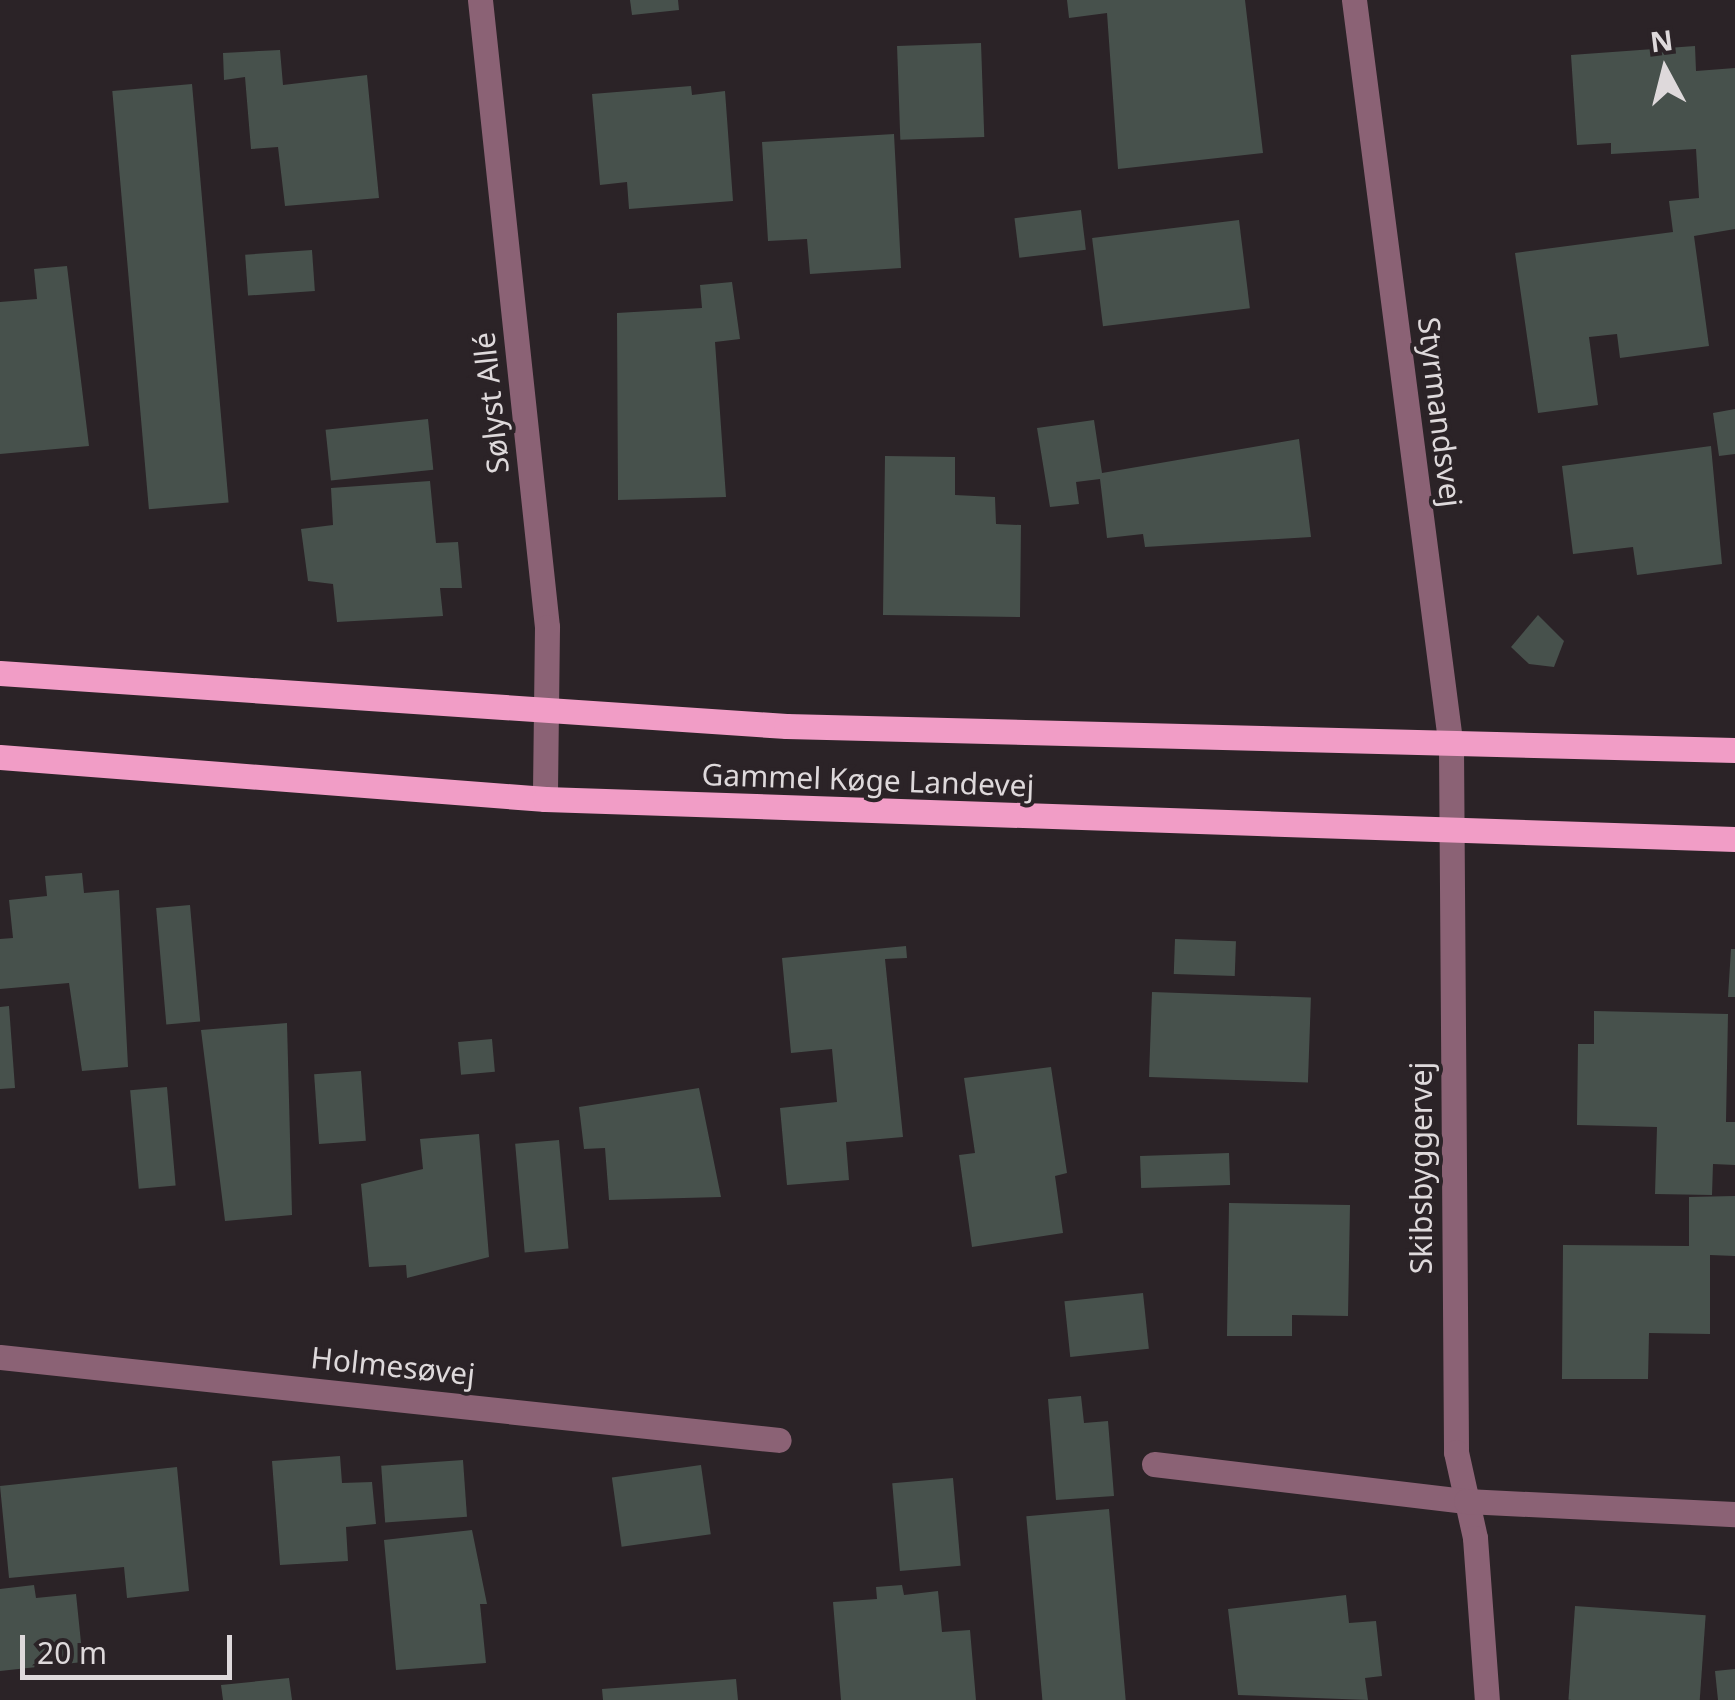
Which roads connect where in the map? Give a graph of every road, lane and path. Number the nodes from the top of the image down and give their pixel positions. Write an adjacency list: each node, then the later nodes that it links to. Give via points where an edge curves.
1 (480, 0): 4 (street, Sølyst Allé)
2 (1354, 0): 5 (street, Styrmandsvej)
3 (0, 673): 4 (main road, Gammel Køge Landevej)
4 (550, 714): 5 (main road, Gammel Køge Landevej); 8 (street, Sølyst Allé)
5 (1450, 748): 6 (main road, Gammel Køge Landevej); 9 (street, Styrmandsvej)
6 (1735, 750)
7 (0, 758): 8 (main road, Gammel Køge Landevej)
8 (545, 799): 9 (main road, Gammel Køge Landevej)
9 (1451, 834): 10 (main road, Gammel Køge Landevej); 14 (street, Skibsbyggervej, via 1456,1452)
10 (1735, 838)
11 (0, 1357): 12 (street, Holmesøvej)
12 (779, 1440)
13 (1154, 1464): 14 (street)
14 (1466, 1501): 15 (street); 16 (street, Skibsbyggervej)
15 (1735, 1514)
16 (1487, 1700)

